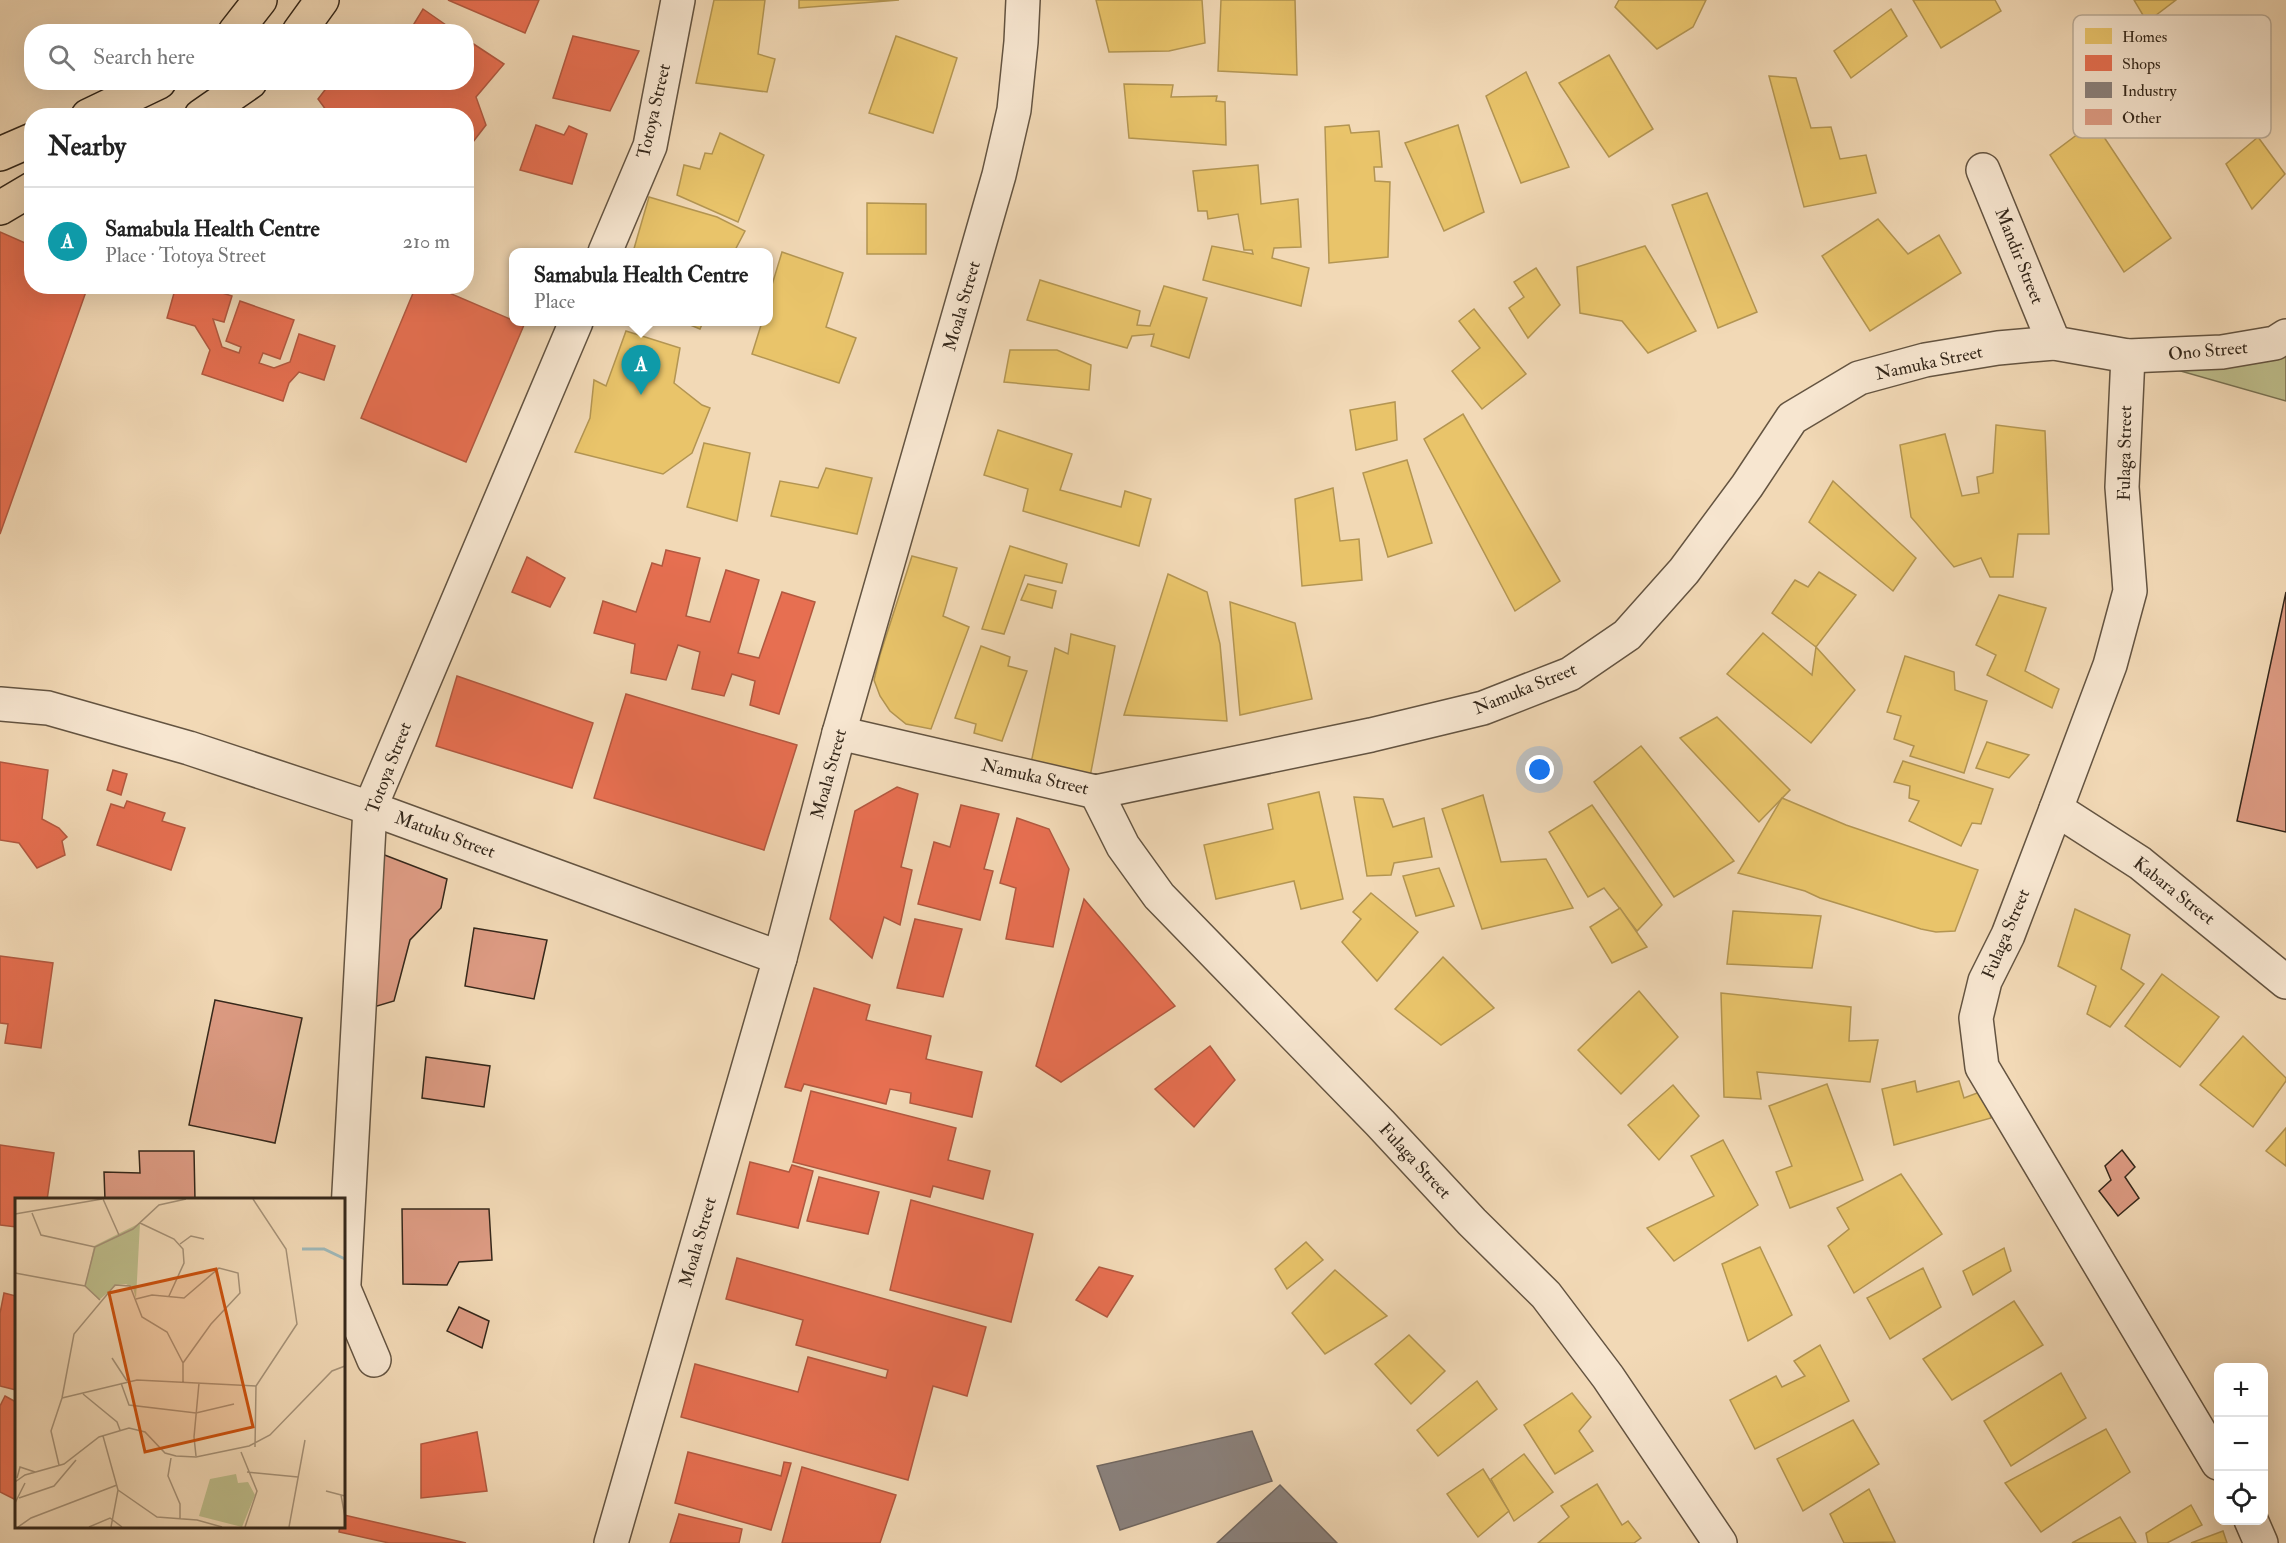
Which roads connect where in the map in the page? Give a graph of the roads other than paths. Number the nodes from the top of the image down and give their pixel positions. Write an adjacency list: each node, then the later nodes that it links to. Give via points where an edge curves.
1 (260, 0): 5 (highway)
2 (322, 0): 6 (highway)
3 (678, 0): 16 (street, Totoya Street, via 650,146)
4 (1023, 0): 22 (street, Moala Street, via 1014,110 999,175)
5 (241, 24)
6 (306, 24)
7 (142, 90): 9 (highway)
8 (238, 90): 10 (highway)
9 (105, 108)
10 (213, 108)
11 (24, 144): 12 (highway)
12 (0, 154)
13 (1983, 170): 19 (street, Mandir Street)
14 (24, 194): 15 (highway)
15 (0, 208)
16 (607, 248)
17 (574, 326): 24 (street, Totoya Street)
18 (2286, 336): 20 (street, Ono Street, via 2275,343 2222,352)
19 (2054, 343): 20 (street, Namuka Street); 23 (street, Namuka Street, via 1925,360 1859,378 1792,418 1684,571 1627,635 1570,674 1483,708)
20 (2128, 356): 25 (street, Fulaga Street, via 2122,487 2130,591 2110,665)
21 (0, 704): 24 (street, Matuku Street, via 48,708 189,748)
22 (839, 733): 23 (street, Namuka Street); 26 (street, Moala Street)
23 (1096, 792): 34 (street, Fulaga Street, via 1123,846 1159,896 1546,1294 1608,1377)
24 (370, 808): 26 (street, Matuku Street); 28 (street, Totoya Street)
25 (2056, 809): 27 (street, Kabara Street, via 2140,862); 31 (street, Fulaga Street, via 2008,935 1984,981 1976,1018 1982,1067)
26 (780, 958): 33 (street, Moala Street)
27 (2286, 982)
28 (345, 1265)
29 (345, 1291): 30 (street)
30 (374, 1360)
31 (2214, 1456)
32 (2253, 1525): 35 (street)
33 (611, 1543)
34 (1720, 1543)
35 (2261, 1543)

